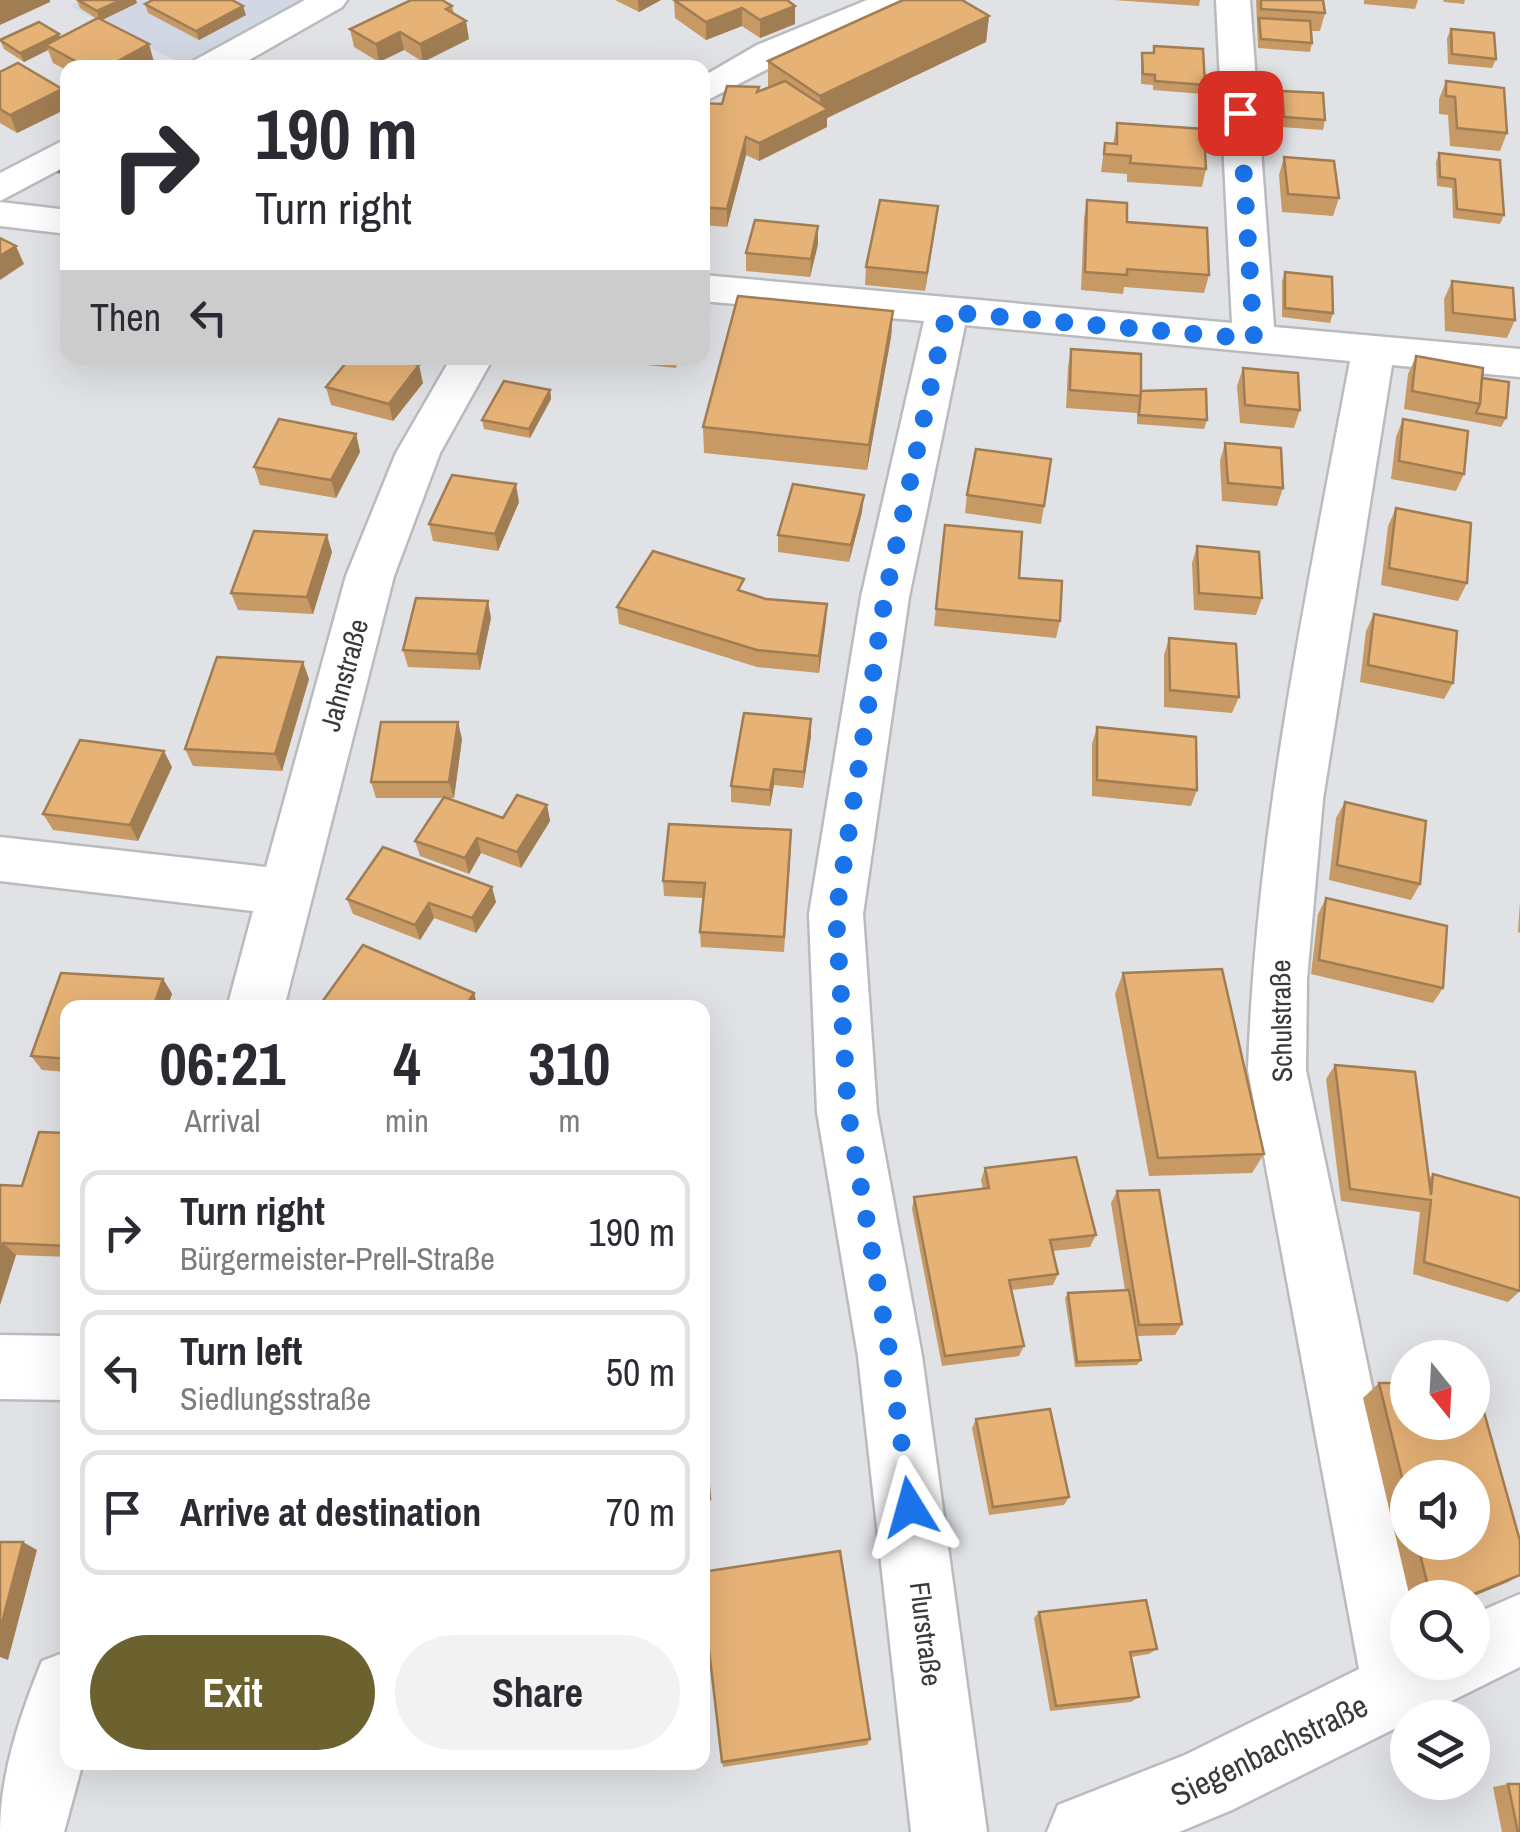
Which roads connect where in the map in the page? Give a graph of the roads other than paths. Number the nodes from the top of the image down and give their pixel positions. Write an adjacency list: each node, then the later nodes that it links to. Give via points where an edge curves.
1 (330, 0): 4 (street)
2 (1233, 0): 12 (street)
3 (868, 4): 5 (street)
4 (222, 60)
5 (710, 87)
6 (60, 154): 7 (street)
7 (0, 190)
8 (0, 214): 9 (street)
9 (60, 221)
10 (710, 289): 11 (street)
11 (947, 312): 12 (street); 27 (street, Flurstraße, via 885,597 836,914 848,1112 890,1356)
12 (1254, 339): 13 (street)
13 (1373, 350): 14 (street); 21 (street, Schulstraße, via 1288,858 1277,1070)
14 (1520, 362)
15 (468, 365): 17 (street, Jahnstraße, via 418,453 370,576)
16 (0, 859): 17 (street)
17 (285, 892): 18 (street, Jahnstraße)
18 (257, 1000)
19 (0, 1367): 20 (street)
20 (60, 1368)
21 (1402, 1580)
22 (1520, 1630): 23 (street)
23 (1490, 1644)
24 (1415, 1680): 28 (street, Siegenbachstraße, via 1206,1784)
25 (60, 1715): 26 (street)
26 (26, 1832)
27 (949, 1832)
28 (1085, 1832)

